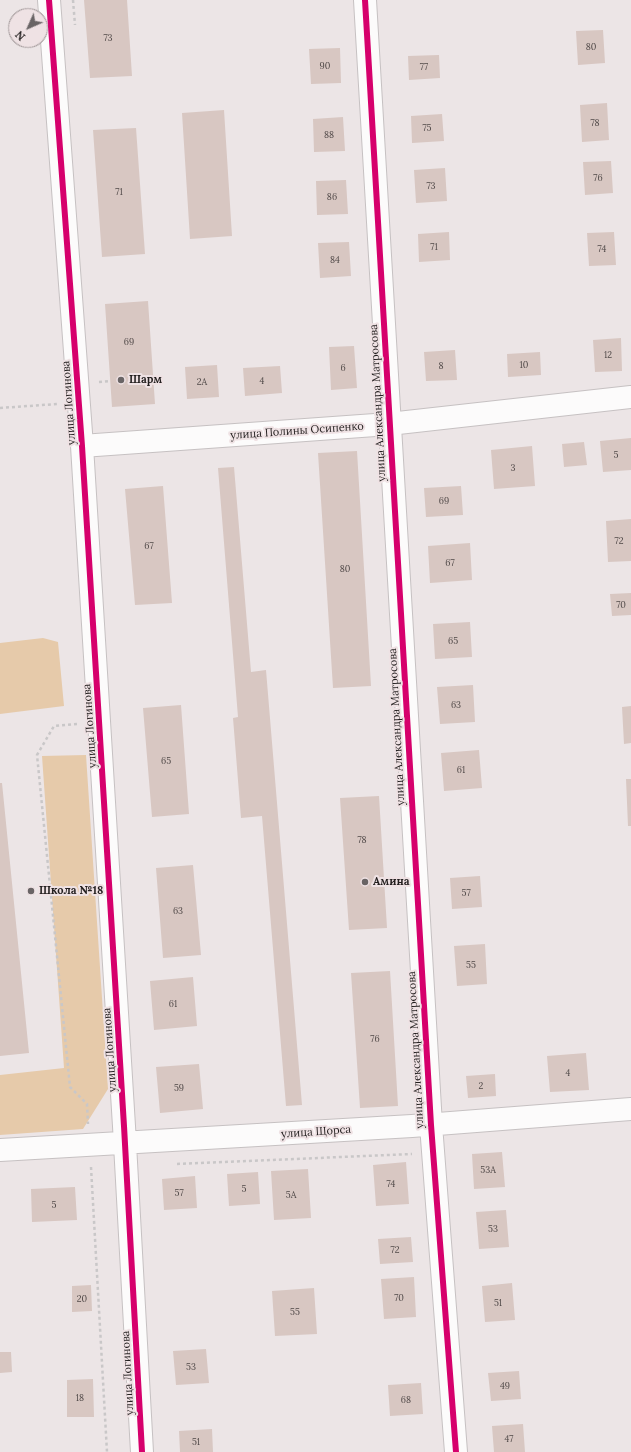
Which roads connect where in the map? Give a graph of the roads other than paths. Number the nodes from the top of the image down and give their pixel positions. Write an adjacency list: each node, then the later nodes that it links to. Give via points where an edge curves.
1 (49, 0): 5 (street, улица Логинова)
2 (364, 0): 4 (street, улица Александра Матросова)
3 (631, 397): 4 (street, улица Полины Осипенко)
4 (389, 424): 5 (street, улица Полины Осипенко); 7 (street, улица Александра Матросова)
5 (82, 446): 8 (street, улица Логинова)
6 (631, 1109): 7 (street, улица Щорса)
7 (431, 1125): 8 (street, улица Щорса); 11 (street, улица Александра Матросова)
8 (125, 1142): 9 (street, улица Щорса); 10 (street, улица Логинова)
9 (0, 1150)
10 (142, 1452)
11 (456, 1452)

